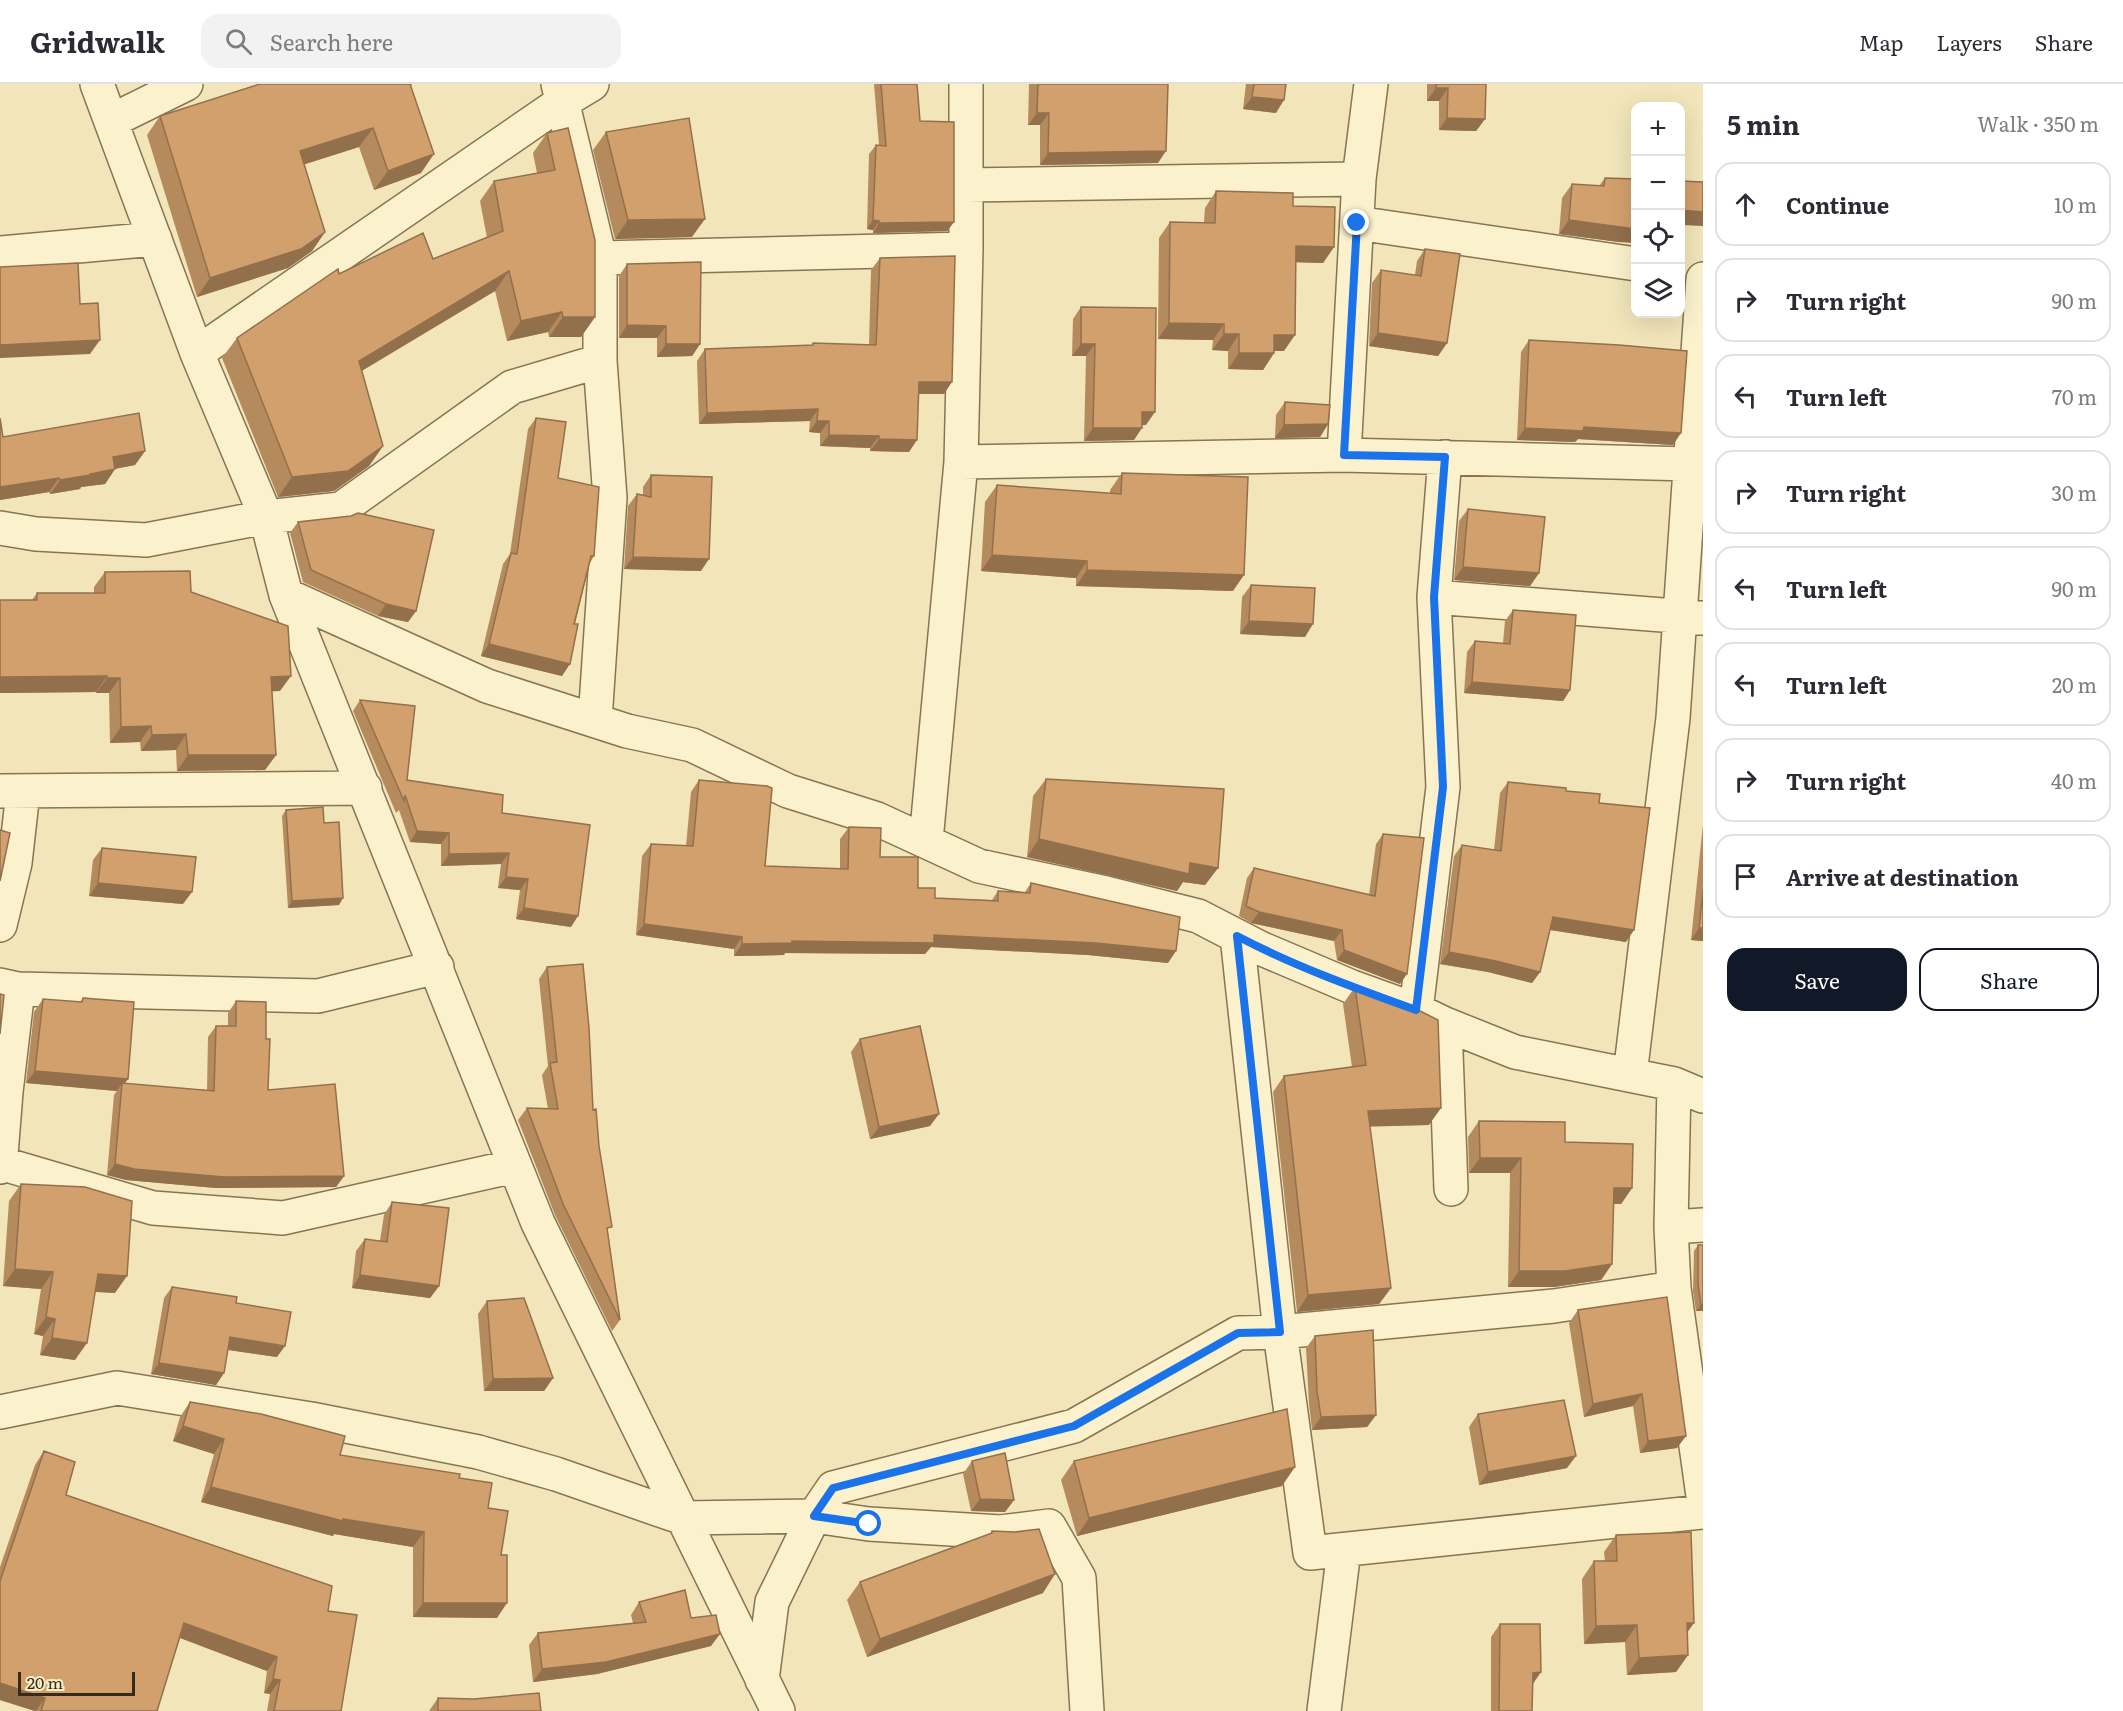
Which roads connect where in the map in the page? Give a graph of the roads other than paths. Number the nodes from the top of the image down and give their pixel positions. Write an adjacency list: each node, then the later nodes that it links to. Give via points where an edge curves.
1 (97, 84): 7 (street)
2 (186, 84): 7 (street)
3 (592, 84): 6 (street)
4 (966, 84): 9 (street)
5 (1371, 84): 8 (street)
6 (560, 93): 14 (street); 19 (street)
7 (111, 121): 11 (street)
8 (1359, 179): 9 (street); 10 (street)
9 (966, 185): 12 (street)
10 (1357, 223): 15 (street); 21 (street)
11 (155, 239): 13 (street); 19 (street)
12 (966, 249): 14 (street); 23 (street)
13 (0, 253)
14 (600, 258): 20 (street)
15 (1631, 263)
16 (1685, 272): 17 (street)
17 (1703, 274)
18 (1703, 279): 24 (street)
19 (197, 353): 25 (street)
20 (600, 361): 25 (street, via 512,387 341,508); 30 (street, via 609,498)
21 (1344, 455): 22 (street); 23 (street)
22 (1445, 457): 24 (street); 28 (street)
23 (961, 462): 33 (street)
24 (1691, 464): 29 (street)
25 (266, 517): 26 (street, via 146,540 36,534); 27 (street)
26 (0, 528)
27 (286, 595): 30 (street, via 487,686); 31 (street)
28 (1434, 597): 29 (street); 38 (street, via 1443,787)
29 (1691, 618): 40 (street, via 1673,718)
30 (595, 720): 33 (street, via 692,745 788,791 877,819)
31 (365, 788): 32 (street); 36 (street)
32 (11, 792): 34 (street, via 15,862)
33 (926, 841): 35 (street, via 979,866 1198,916)
34 (0, 925)
35 (1237, 936): 38 (street, via 1352,987); 47 (street)
36 (436, 967): 37 (street, via 318,996); 43 (street)
37 (9, 987): 42 (street)
38 (1416, 1010): 39 (street)
39 (1445, 1024): 40 (street, via 1515,1052); 44 (street)
40 (1630, 1075): 41 (street)
41 (1688, 1090): 45 (street)
42 (0, 1165): 43 (street, via 153,1208 283,1218)
43 (515, 1166): 52 (street, via 538,1223)
44 (1451, 1189)
45 (1687, 1226): 46 (street)
46 (1674, 1288): 47 (street, via 1554,1306); 49 (street)
47 (1280, 1332): 51 (street, via 1238,1333 1074,1426 833,1488); 53 (street, via 1310,1553)
48 (0, 1412): 52 (street, via 117,1388 311,1419 478,1452)
49 (1703, 1496)
50 (1703, 1512): 53 (street)
51 (814, 1516): 52 (street); 54 (street, via 772,1602); 56 (street, via 869,1524 1000,1532 1048,1526 1079,1578)
52 (683, 1518): 54 (street)
53 (1344, 1550): 57 (street)
54 (762, 1680): 55 (street)
55 (778, 1711)
56 (1087, 1711)
57 (1324, 1711)

